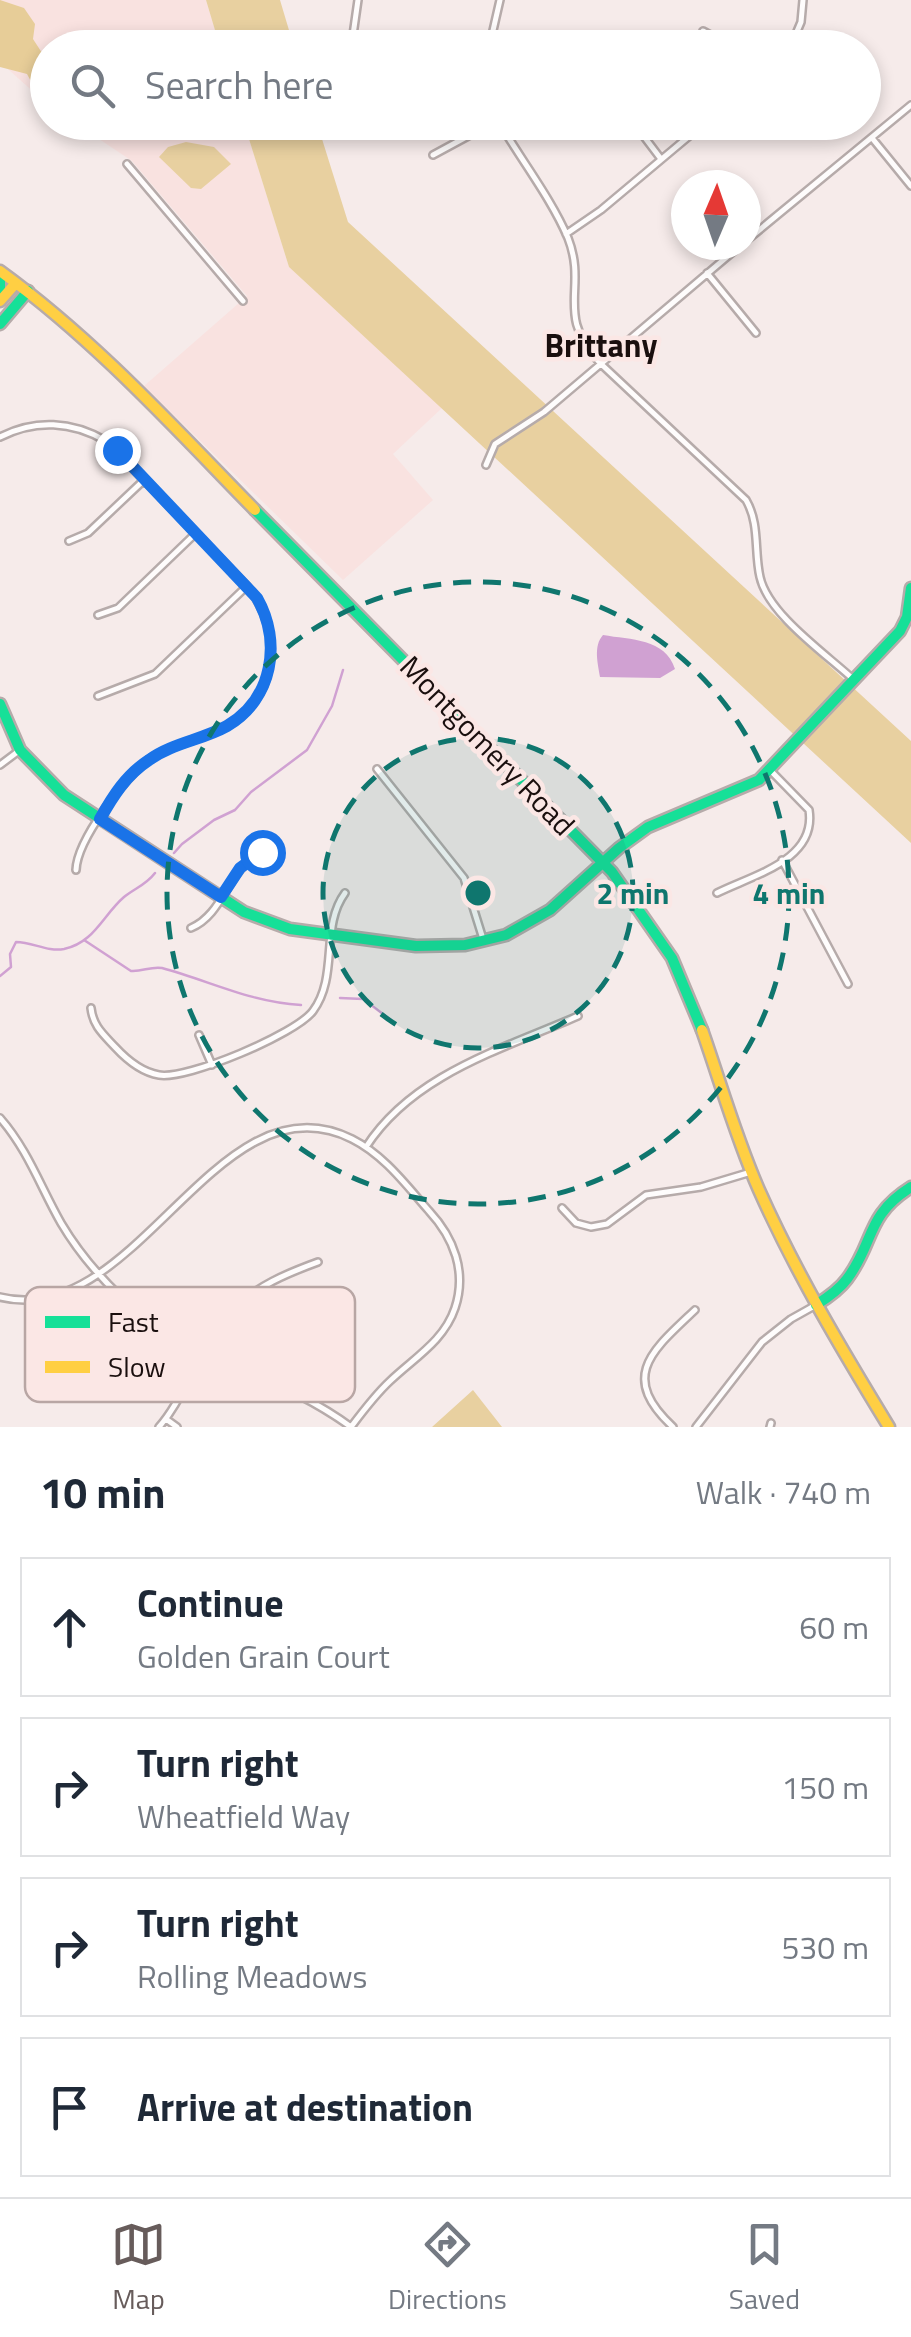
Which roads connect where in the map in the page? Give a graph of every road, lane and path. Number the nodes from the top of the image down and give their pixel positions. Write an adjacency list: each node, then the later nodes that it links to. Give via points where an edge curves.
1 (358, 0): 4 (street)
2 (500, 0): 5 (street)
3 (803, 0): 6 (street)
4 (354, 30)
5 (493, 30)
6 (798, 30)
7 (911, 105): 8 (street)
8 (881, 130)
9 (462, 140): 15 (street)
10 (507, 140): 20 (street)
11 (647, 140): 16 (street)
12 (684, 140): 16 (street)
13 (870, 140): 19 (street)
14 (874, 140): 18 (street)
15 (433, 155)
16 (661, 159): 20 (street)
17 (127, 164): 28 (street)
18 (911, 186)
19 (761, 229)
20 (566, 234): 31 (street, via 574,262 576,330)
21 (723, 260): 23 (street)
22 (0, 271): 25 (main road, Montgomery Road)
23 (706, 274): 30 (street); 31 (street)
24 (0, 280): 27 (main road)
25 (16, 283): 26 (main road, Montgomery Road); 27 (main road)
26 (28, 290): 29 (main road); 50 (main road, Montgomery Road, via 92,343)
27 (0, 298)
28 (244, 301)
29 (0, 324)
30 (756, 333)
31 (600, 364): 33 (street, via 495,444); 40 (street, via 746,500 765,592)
32 (0, 437): 34 (street, via 44,424 82,429 106,441)
33 (486, 465)
34 (144, 480): 35 (street); 36 (street, via 88,534)
35 (195, 534): 37 (street); 39 (street, via 118,608)
36 (69, 542)
37 (247, 586): 41 (street, via 154,674); 47 (street, via 272,642 258,696 229,725 147,760)
38 (911, 588): 40 (main road, via 904,624)
39 (98, 614)
40 (854, 680): 46 (main road)
41 (98, 696)
42 (0, 704): 43 (main road)
43 (20, 750): 44 (street); 47 (main road, via 48,781)
44 (0, 765)
45 (377, 769): 57 (street, via 464,878)
46 (770, 770): 49 (street, via 804,801 810,820 804,844); 50 (main road, via 742,790 648,827)
47 (100, 819): 51 (street, via 80,848); 54 (main road)
48 (275, 850): 54 (street, via 246,862)
49 (782, 860): 53 (street); 58 (street)
50 (602, 863): 57 (main road, via 550,910); 65 (main road, Montgomery Road, via 656,930 687,984)
51 (76, 870)
52 (345, 893): 56 (street)
53 (717, 893)
54 (221, 897): 55 (street); 56 (main road, via 275,925)
55 (192, 928)
56 (332, 935): 57 (main road, via 442,948); 62 (street, via 324,988 308,1017)
57 (484, 942)
58 (848, 984)
59 (91, 1008): 62 (street, via 99,1030 147,1072 180,1076)
60 (578, 1016): 64 (street, via 418,1092)
61 (199, 1035): 62 (street)
62 (212, 1064)
63 (0, 1118): 69 (street, via 28,1156 62,1225)
64 (366, 1147): 69 (street, via 312,1129 264,1138 216,1170); 82 (street, via 445,1230 457,1254 460,1284 444,1331 376,1394)
65 (751, 1172): 67 (street, via 646,1194 599,1226 576,1223); 75 (main road, Montgomery Road)
66 (911, 1186): 75 (main road, via 875,1216 844,1284)
67 (562, 1208)
68 (318, 1262): 72 (street)
69 (98, 1272): 70 (street); 71 (street)
70 (76, 1287)
71 (114, 1287)
72 (259, 1287)
73 (0, 1297): 74 (street)
74 (25, 1299)
75 (816, 1304): 84 (street, via 762,1342); 85 (main road, Montgomery Road)
76 (695, 1310): 83 (street, via 657,1346 644,1372 649,1401)
77 (175, 1402): 79 (street)
78 (311, 1402): 82 (street)
79 (166, 1418): 80 (street); 81 (street)
80 (159, 1427)
81 (177, 1427)
82 (351, 1427)
83 (673, 1427)
84 (696, 1427)
85 (889, 1427)

